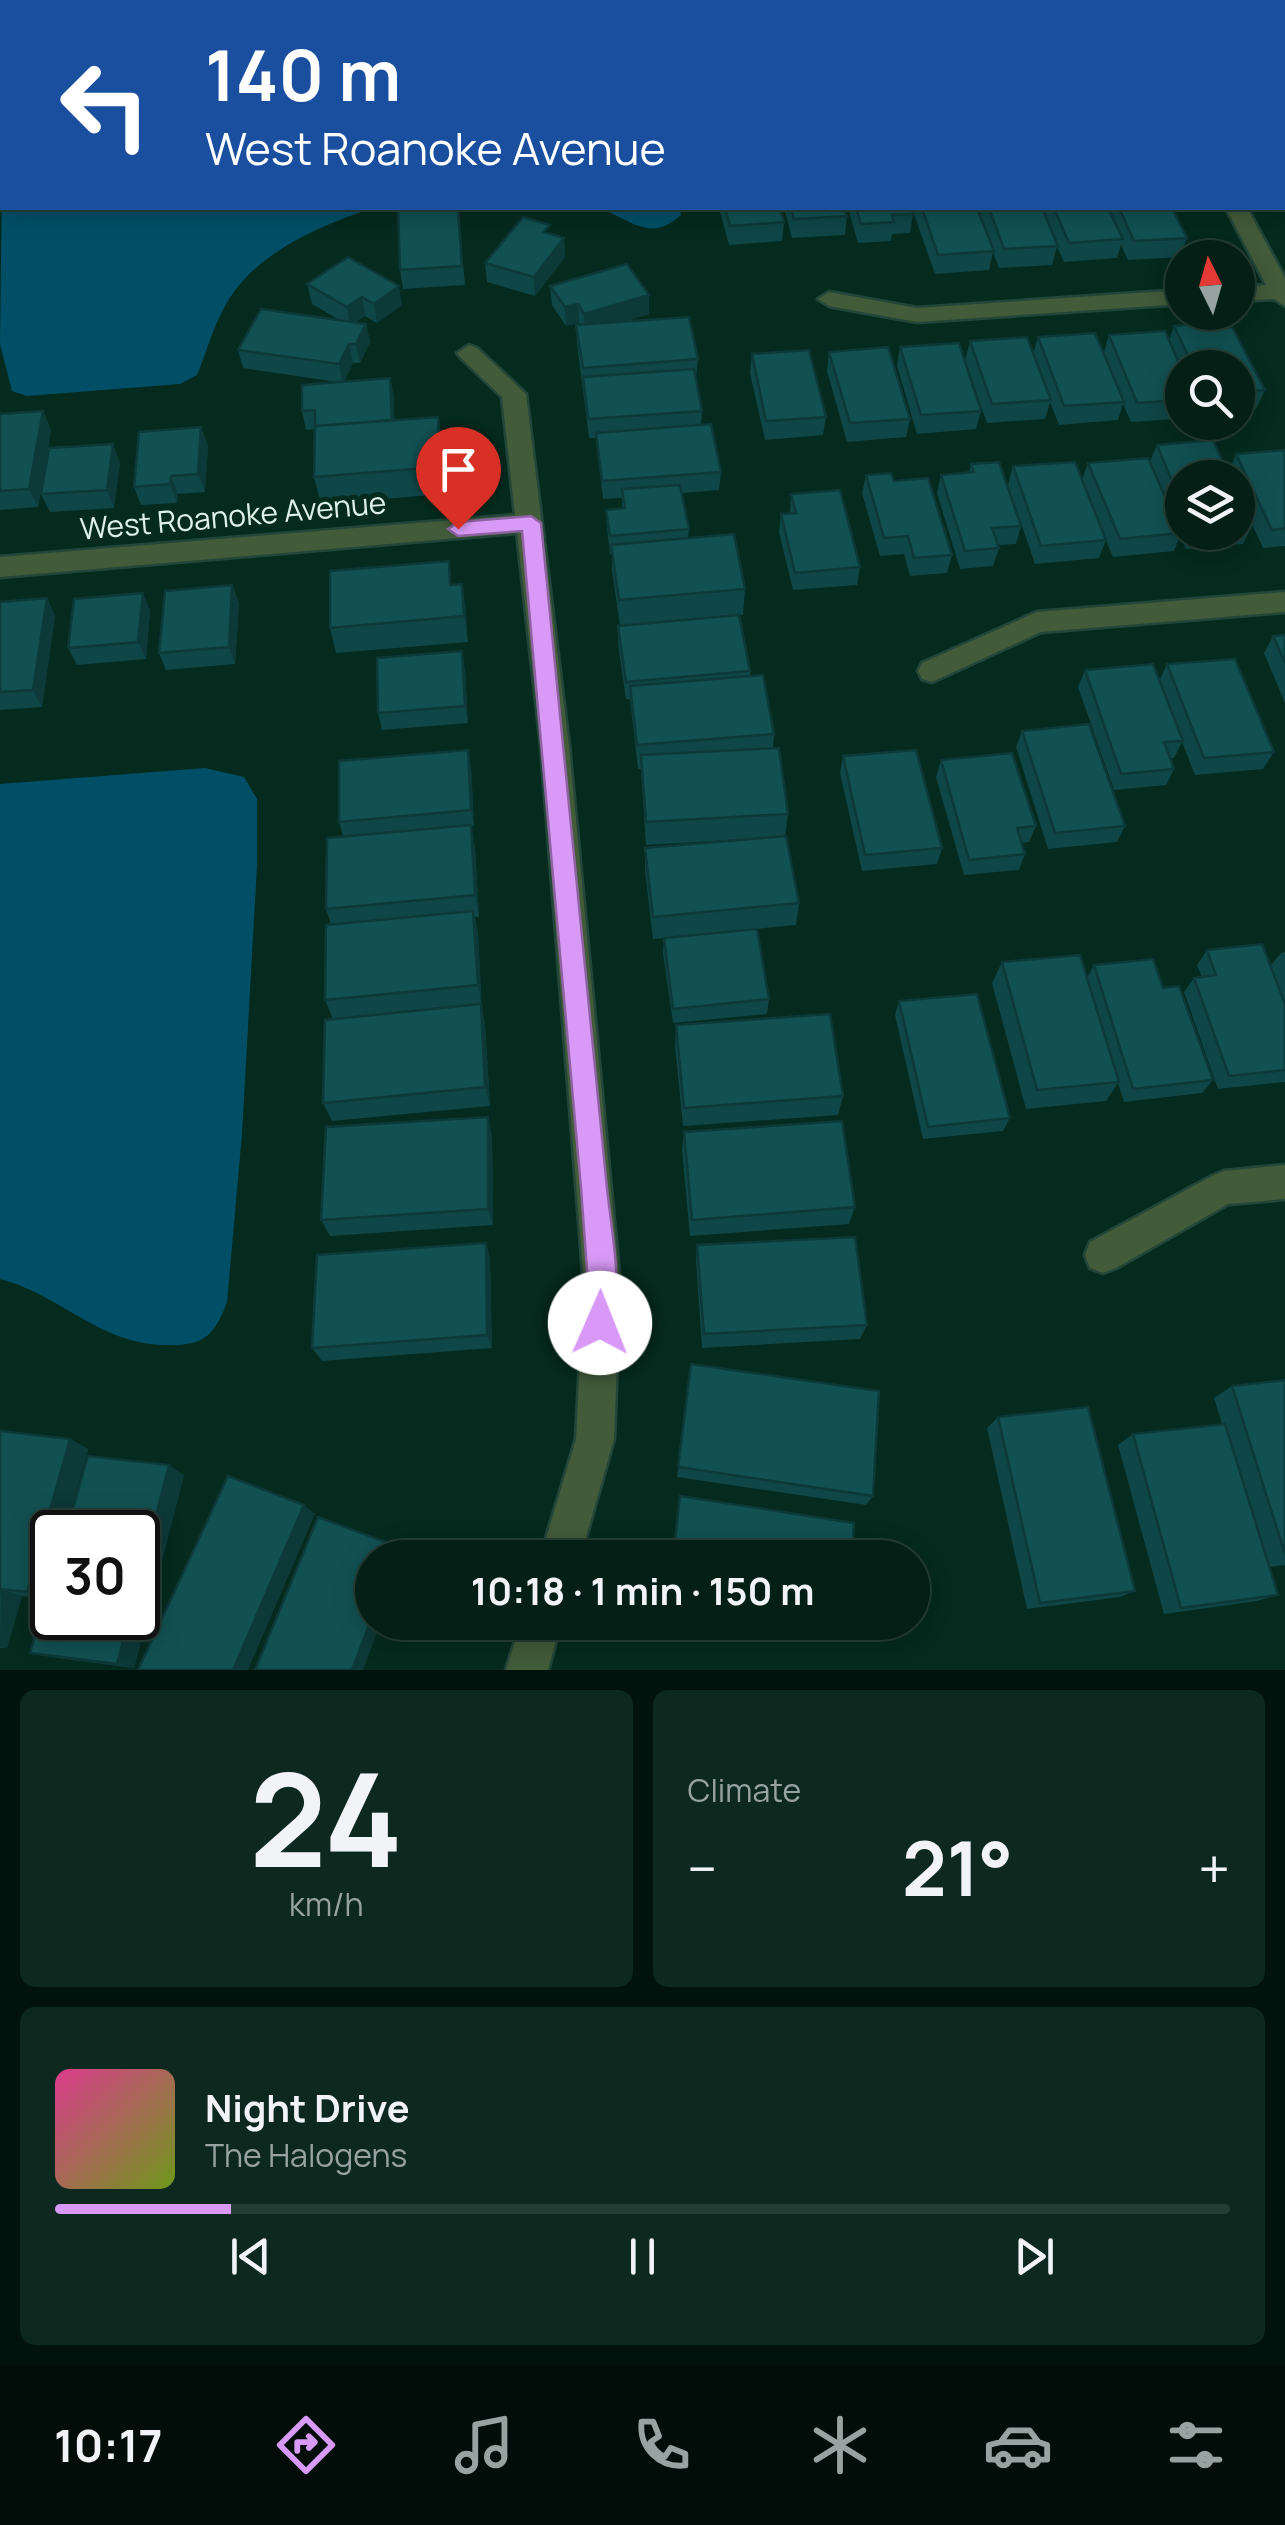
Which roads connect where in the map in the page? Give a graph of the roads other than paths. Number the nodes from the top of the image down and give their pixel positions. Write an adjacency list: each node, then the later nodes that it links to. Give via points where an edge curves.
1 (1237, 210): 3 (street)
2 (1255, 294): 3 (street)
3 (1284, 294)
4 (829, 299): 5 (street, via 917,314)
5 (1165, 299)
6 (469, 352): 7 (street, via 514,394)
7 (531, 523): 8 (street, West Roanoke Avenue); 13 (street, via 602,1284 596,1439)
8 (0, 567)
9 (1285, 602): 10 (street, via 1037,622)
10 (932, 670)
11 (1285, 1182): 12 (street, via 1224,1188)
12 (1103, 1256)
13 (565, 1540)
14 (536, 1640): 15 (street)
15 (527, 1670)

